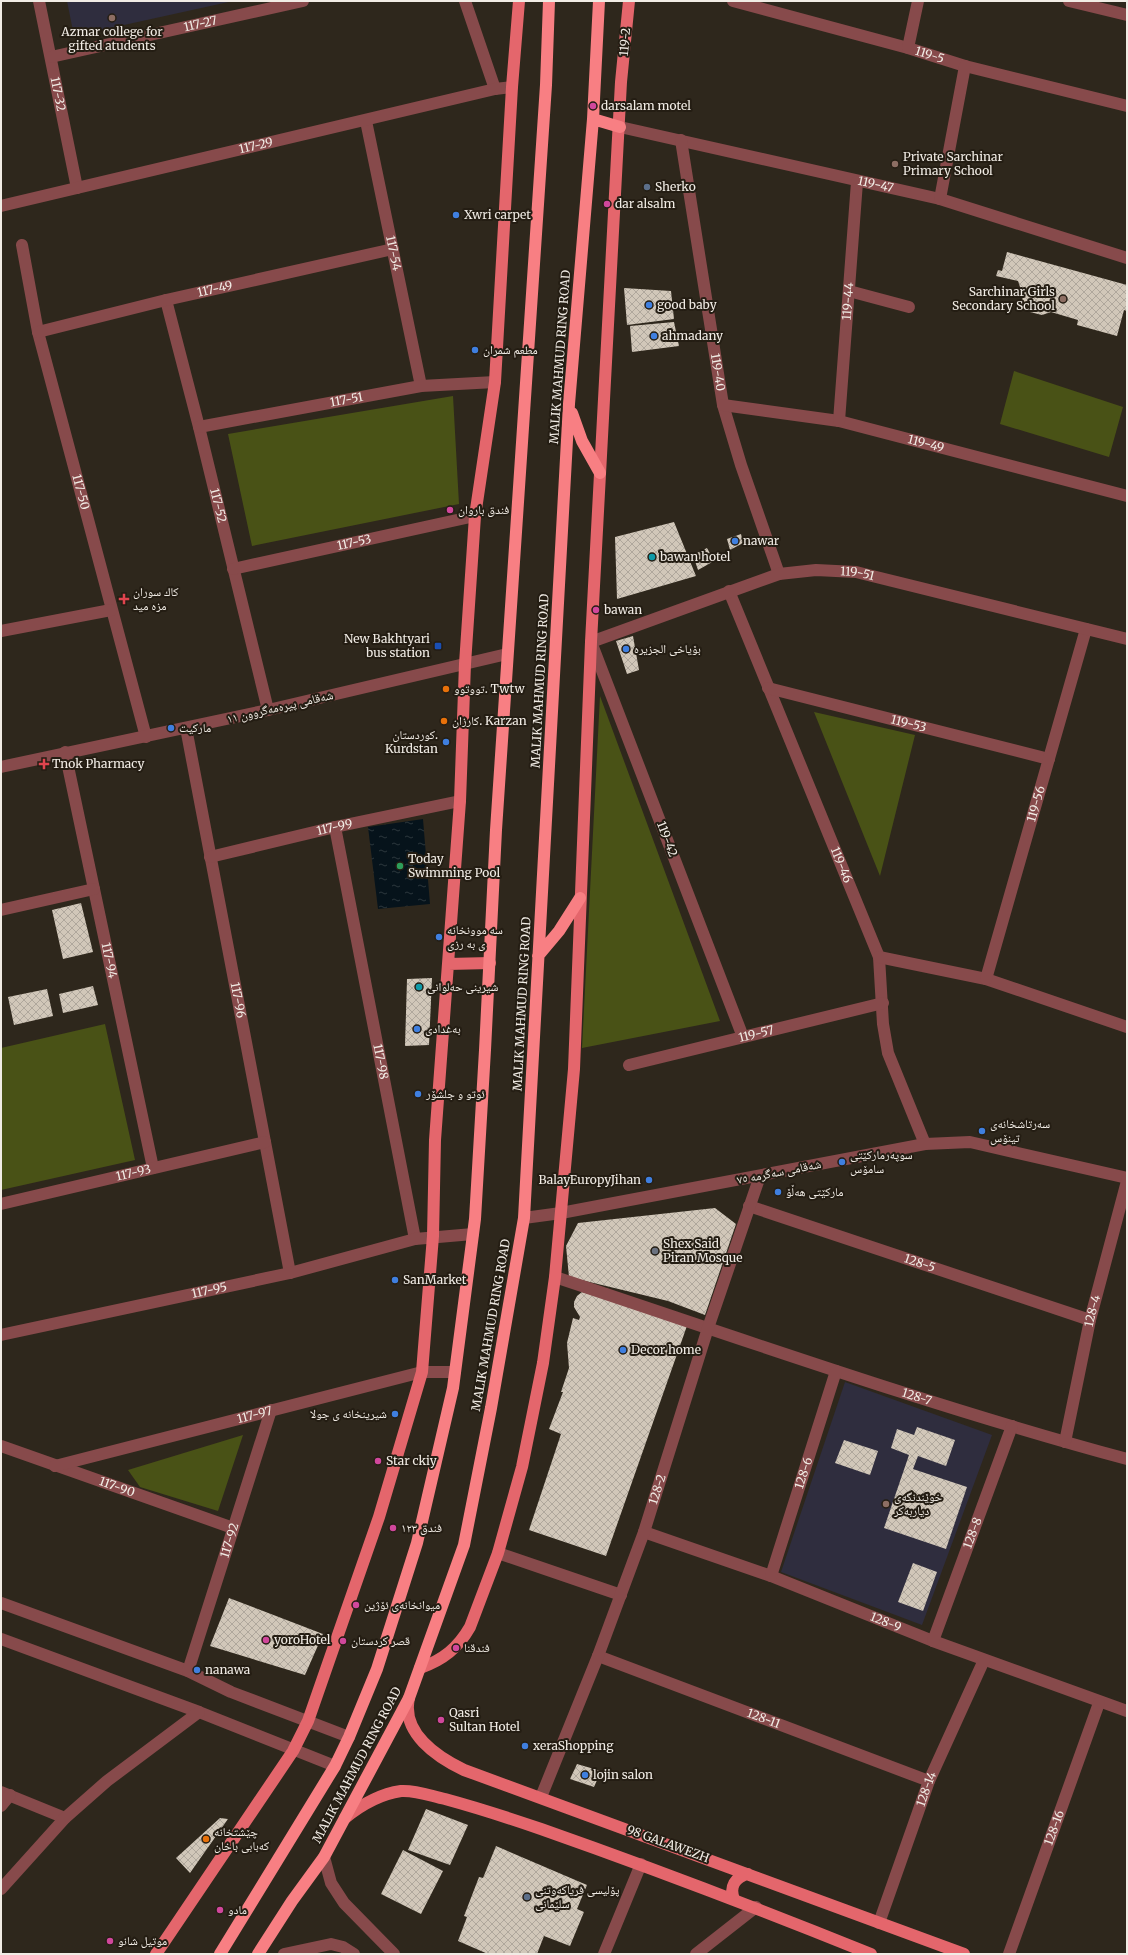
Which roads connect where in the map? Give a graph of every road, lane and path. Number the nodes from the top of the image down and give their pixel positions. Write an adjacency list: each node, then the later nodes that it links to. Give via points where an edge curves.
1 (39, 1): 13 (street, 117-32)
2 (303, 1): 13 (street, 117-27)
3 (465, 1): 16 (street)
4 (519, 1): 15 (main road)
5 (549, 1): 50 (highway, MALIK MAHMUD RING ROAD, via 546,85)
6 (599, 1): 18 (highway, MALIK MAHMUD RING ROAD)
7 (629, 1): 20 (main road, 119-2, via 621,82)
8 (733, 1): 12 (street, 119-5)
9 (918, 1): 12 (street)
10 (1069, 1): 11 (street)
11 (1127, 15)
12 (908, 48): 14 (street, 119-5)
13 (51, 57): 23 (street, 117-32)
14 (965, 66): 17 (street, 119-5); 24 (street)
15 (512, 87): 16 (street, 117-29); 33 (main road)
16 (495, 89): 19 (street, 117-29)
17 (1127, 106)
18 (593, 119): 20 (highway); 35 (highway, MALIK MAHMUD RING ROAD)
19 (366, 121): 23 (street, 117-29); 27 (street, 117-54)
20 (620, 128): 21 (street, 119-47); 39 (main road, 119-2)
21 (681, 140): 22 (street, 119-47); 36 (street, 119-40)
22 (858, 182): 24 (street, 119-47); 29 (street, 119-44)
23 (77, 188): 25 (street, 117-29)
24 (940, 199): 28 (street, 119-47)
25 (1, 206)
26 (22, 245): 32 (street, 117-50)
27 (393, 249): 30 (street, 117-49); 34 (street, 117-54)
28 (1127, 258)
29 (849, 291): 31 (street); 37 (street, 119-44)
30 (166, 300): 32 (street, 117-49); 38 (street, 117-52)
31 (909, 307)
32 (38, 332): 45 (street, 117-50)
33 (494, 382): 34 (street, 117-51); 41 (main road)
34 (421, 386): 38 (street, 117-51)
35 (570, 404): 39 (highway, via 582,440); 65 (highway, MALIK MAHMUD RING ROAD)
36 (723, 406): 37 (street, 119-49); 43 (street, 119-40)
37 (839, 420): 40 (street, 119-49)
38 (200, 427): 42 (street, 117-52)
39 (600, 473): 49 (main road, 119-2)
40 (1127, 496)
41 (475, 516): 42 (street, 117-53); 51 (main road)
42 (233, 569): 53 (street, 117-52)
43 (779, 574): 44 (street, 119-51); 46 (street, 119-51, via 816,570 856,572)
44 (728, 592): 49 (street, 119-51); 52 (street, 119-46)
45 (111, 610): 47 (street); 55 (street, 117-50)
46 (1086, 629): 48 (street, 119-51); 57 (street, 119-56)
47 (1, 631)
48 (1127, 639)
49 (591, 642): 63 (main road, 119-2); 72 (street, 119-42)
50 (508, 654): 51 (street, شەقامی پیرەمەگروون ١١); 67 (highway, MALIK MAHMUD RING ROAD)
51 (465, 664): 53 (street, شەقامی پیرەمەگروون ١١); 59 (main road)
52 (768, 688): 57 (street, 119-53); 66 (street, 119-46)
53 (268, 710): 54 (street, شەقامی پیرەمەگروون ١١)
54 (186, 728): 55 (street, شەقامی پیرەمەگروون ١١); 61 (street, 117-96)
55 (146, 737): 56 (street, شەقامی پیرەمەگروون ١١)
56 (65, 752): 58 (street, شەقامی پیرەمەگروون ١١); 62 (street, 117-94)
57 (1049, 758): 69 (street, 119-56)
58 (1, 767)
59 (460, 801): 60 (street, 117-99); 68 (main road)
60 (335, 827): 61 (street, 117-99); 86 (street, 117-98)
61 (210, 857): 74 (street, 117-96)
62 (94, 889): 64 (street); 76 (street, 117-94)
63 (580, 898): 65 (highway, via 559,931); 82 (main road, 119-2, via 574,1069)
64 (1, 910)
65 (538, 956): 83 (highway, MALIK MAHMUD RING ROAD)
66 (879, 957): 69 (street); 70 (street, 119-46)
67 (490, 963): 68 (main road); 84 (highway, MALIK MAHMUD RING ROAD)
68 (448, 964): 85 (main road, via 435,1140)
69 (986, 979): 71 (street)
70 (882, 1003): 72 (street, 119-57); 75 (street, 119-46, via 888,1053)
71 (1127, 1027)
72 (743, 1037): 73 (street, 119-57)
73 (629, 1064)
74 (265, 1142): 76 (street, 117-93); 87 (street, 117-96)
75 (925, 1144): 77 (street, شەقامی سەگرمە ٧٥); 78 (street, شەقامی سەگرمە ٧٥, via 970,1142)
76 (153, 1168): 80 (street, 117-93)
77 (760, 1176): 81 (street, 128-2); 82 (street, شەقامی سەگرمە ٧٥)
78 (1127, 1178)
79 (1127, 1181): 89 (street, 128-4)
80 (1, 1204)
81 (749, 1206): 89 (street, 128-5); 90 (street, 128-2)
82 (561, 1213): 83 (street, شەقامی سەگرمە ٧٥); 88 (main road, 119-2)
83 (524, 1218): 111 (highway, MALIK MAHMUD RING ROAD, via 464,1545)
84 (472, 1234): 85 (street); 94 (highway, MALIK MAHMUD RING ROAD)
85 (433, 1236): 86 (street); 93 (main road)
86 (415, 1239): 87 (street, 117-95)
87 (290, 1273): 91 (street, 117-95)
88 (555, 1277): 90 (street, 128-7); 103 (main road, 119-2, via 543,1363 522,1467)
89 (1090, 1320): 97 (street, 128-4)
90 (708, 1328): 92 (street, 128-7); 102 (street, 128-2)
91 (1, 1335)
92 (836, 1370): 96 (street, 128-7); 104 (street, 128-6)
93 (422, 1372): 94 (street, 117-97); 95 (street, 117-97); 117 (main road, via 379,1517)
94 (455, 1372): 118 (highway, MALIK MAHMUD RING ROAD, via 417,1543 377,1669)
95 (271, 1410): 100 (street, 117-97); 101 (street, 117-92)
96 (1012, 1426): 97 (street, 128-7); 108 (street, 128-8)
97 (1065, 1442): 99 (street, 128-7)
98 (1, 1446): 100 (street, 117-90)
99 (1127, 1459)
100 (55, 1466): 101 (street, 117-90)
101 (233, 1528): 112 (street, 117-92)
102 (644, 1532): 104 (street, 128-9); 105 (street, 128-2)
103 (498, 1553): 105 (street); 111 (main road, 119-2, via 470,1627 464,1636 445,1656)
104 (771, 1576): 108 (street, 128-9)
105 (622, 1595): 109 (street, 128-2)
106 (1, 1603): 112 (street)
107 (1, 1639): 116 (street)
108 (933, 1640): 110 (street, 128-9)
109 (598, 1656): 121 (street, 128-11); 123 (street, 128-2)
110 (984, 1660): 114 (street, 128-9); 121 (street, 128-14)
111 (420, 1668): 113 (highway, MALIK MAHMUD RING ROAD)
112 (188, 1672): 117 (street)
113 (410, 1698): 123 (main road, 98 GALAWEZH, via 408,1715 413,1727 421,1740 434,1752 464,1770); 126 (highway, MALIK MAHMUD RING ROAD)
114 (1099, 1702): 115 (street, 128-9); 144 (street, 128-16)
115 (1127, 1711)
116 (199, 1712): 119 (street); 125 (street, via 107,1781)
117 (308, 1722): 118 (street); 119 (main road)
118 (349, 1737): 120 (highway, MALIK MAHMUD RING ROAD)
119 (293, 1751): 120 (street); 134 (main road)
120 (335, 1766): 135 (highway, MALIK MAHMUD RING ROAD)
121 (929, 1781): 133 (street, 128-14)
122 (6, 1794): 124 (street); 125 (street)
123 (541, 1797): 129 (main road, 98 GALAWEZH)
124 (1, 1806)
125 (65, 1818): 130 (street)
126 (345, 1818): 127 (highway, MALIK MAHMUD RING ROAD); 128 (main road, via 370,1801 386,1795 401,1791 417,1792 490,1811)
127 (324, 1857): 136 (highway, MALIK MAHMUD RING ROAD); 139 (street, via 331,1883 344,1903)
128 (641, 1864): 131 (main road); 140 (street)
129 (748, 1874): 131 (main road, via 737,1878 734,1883); 133 (main road, 98 GALAWEZH)
130 (1, 1889)
131 (734, 1899): 132 (main road)
132 (756, 1907): 141 (street); 142 (main road)
133 (879, 1923): 143 (main road, 98 GALAWEZH)
134 (156, 1954)
135 (220, 1954)
136 (258, 1954)
137 (284, 1954): 138 (street, via 331,1944 343,1947)
138 (354, 1954)
139 (394, 1954)
140 (604, 1954)
141 (696, 1954)
142 (871, 1954)
143 (964, 1954)
144 (1009, 1954)

